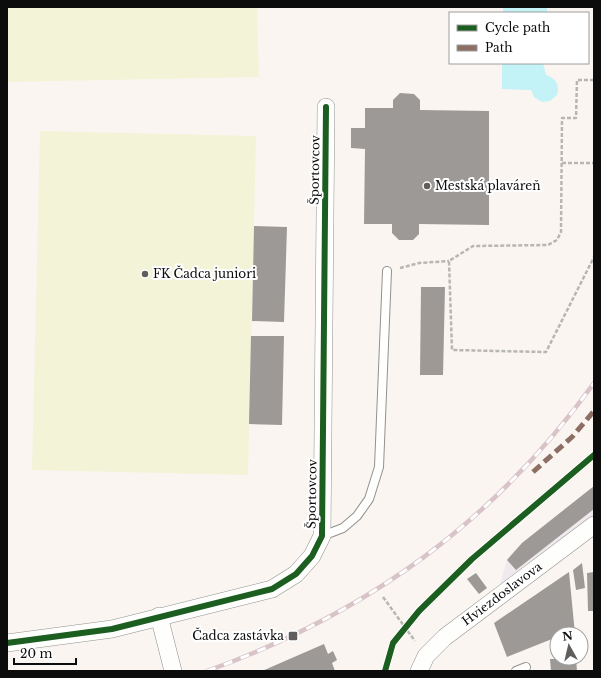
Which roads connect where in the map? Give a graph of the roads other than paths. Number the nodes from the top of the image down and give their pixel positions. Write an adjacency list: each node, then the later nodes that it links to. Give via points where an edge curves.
1 (326, 107): 4 (street, Športovcov)
2 (387, 271): 4 (lane, via 379,467 369,499 357,516 343,528)
3 (594, 525): 7 (street, Hviezdoslavova, via 445,638)
4 (322, 536): 5 (street, Športovcov, via 312,556 296,574 272,589)
5 (159, 616): 6 (street, Športovcov, via 112,628); 9 (street)
6 (7, 643)
7 (423, 664)
8 (526, 667): 10 (lane)
9 (173, 671)
10 (516, 671)

